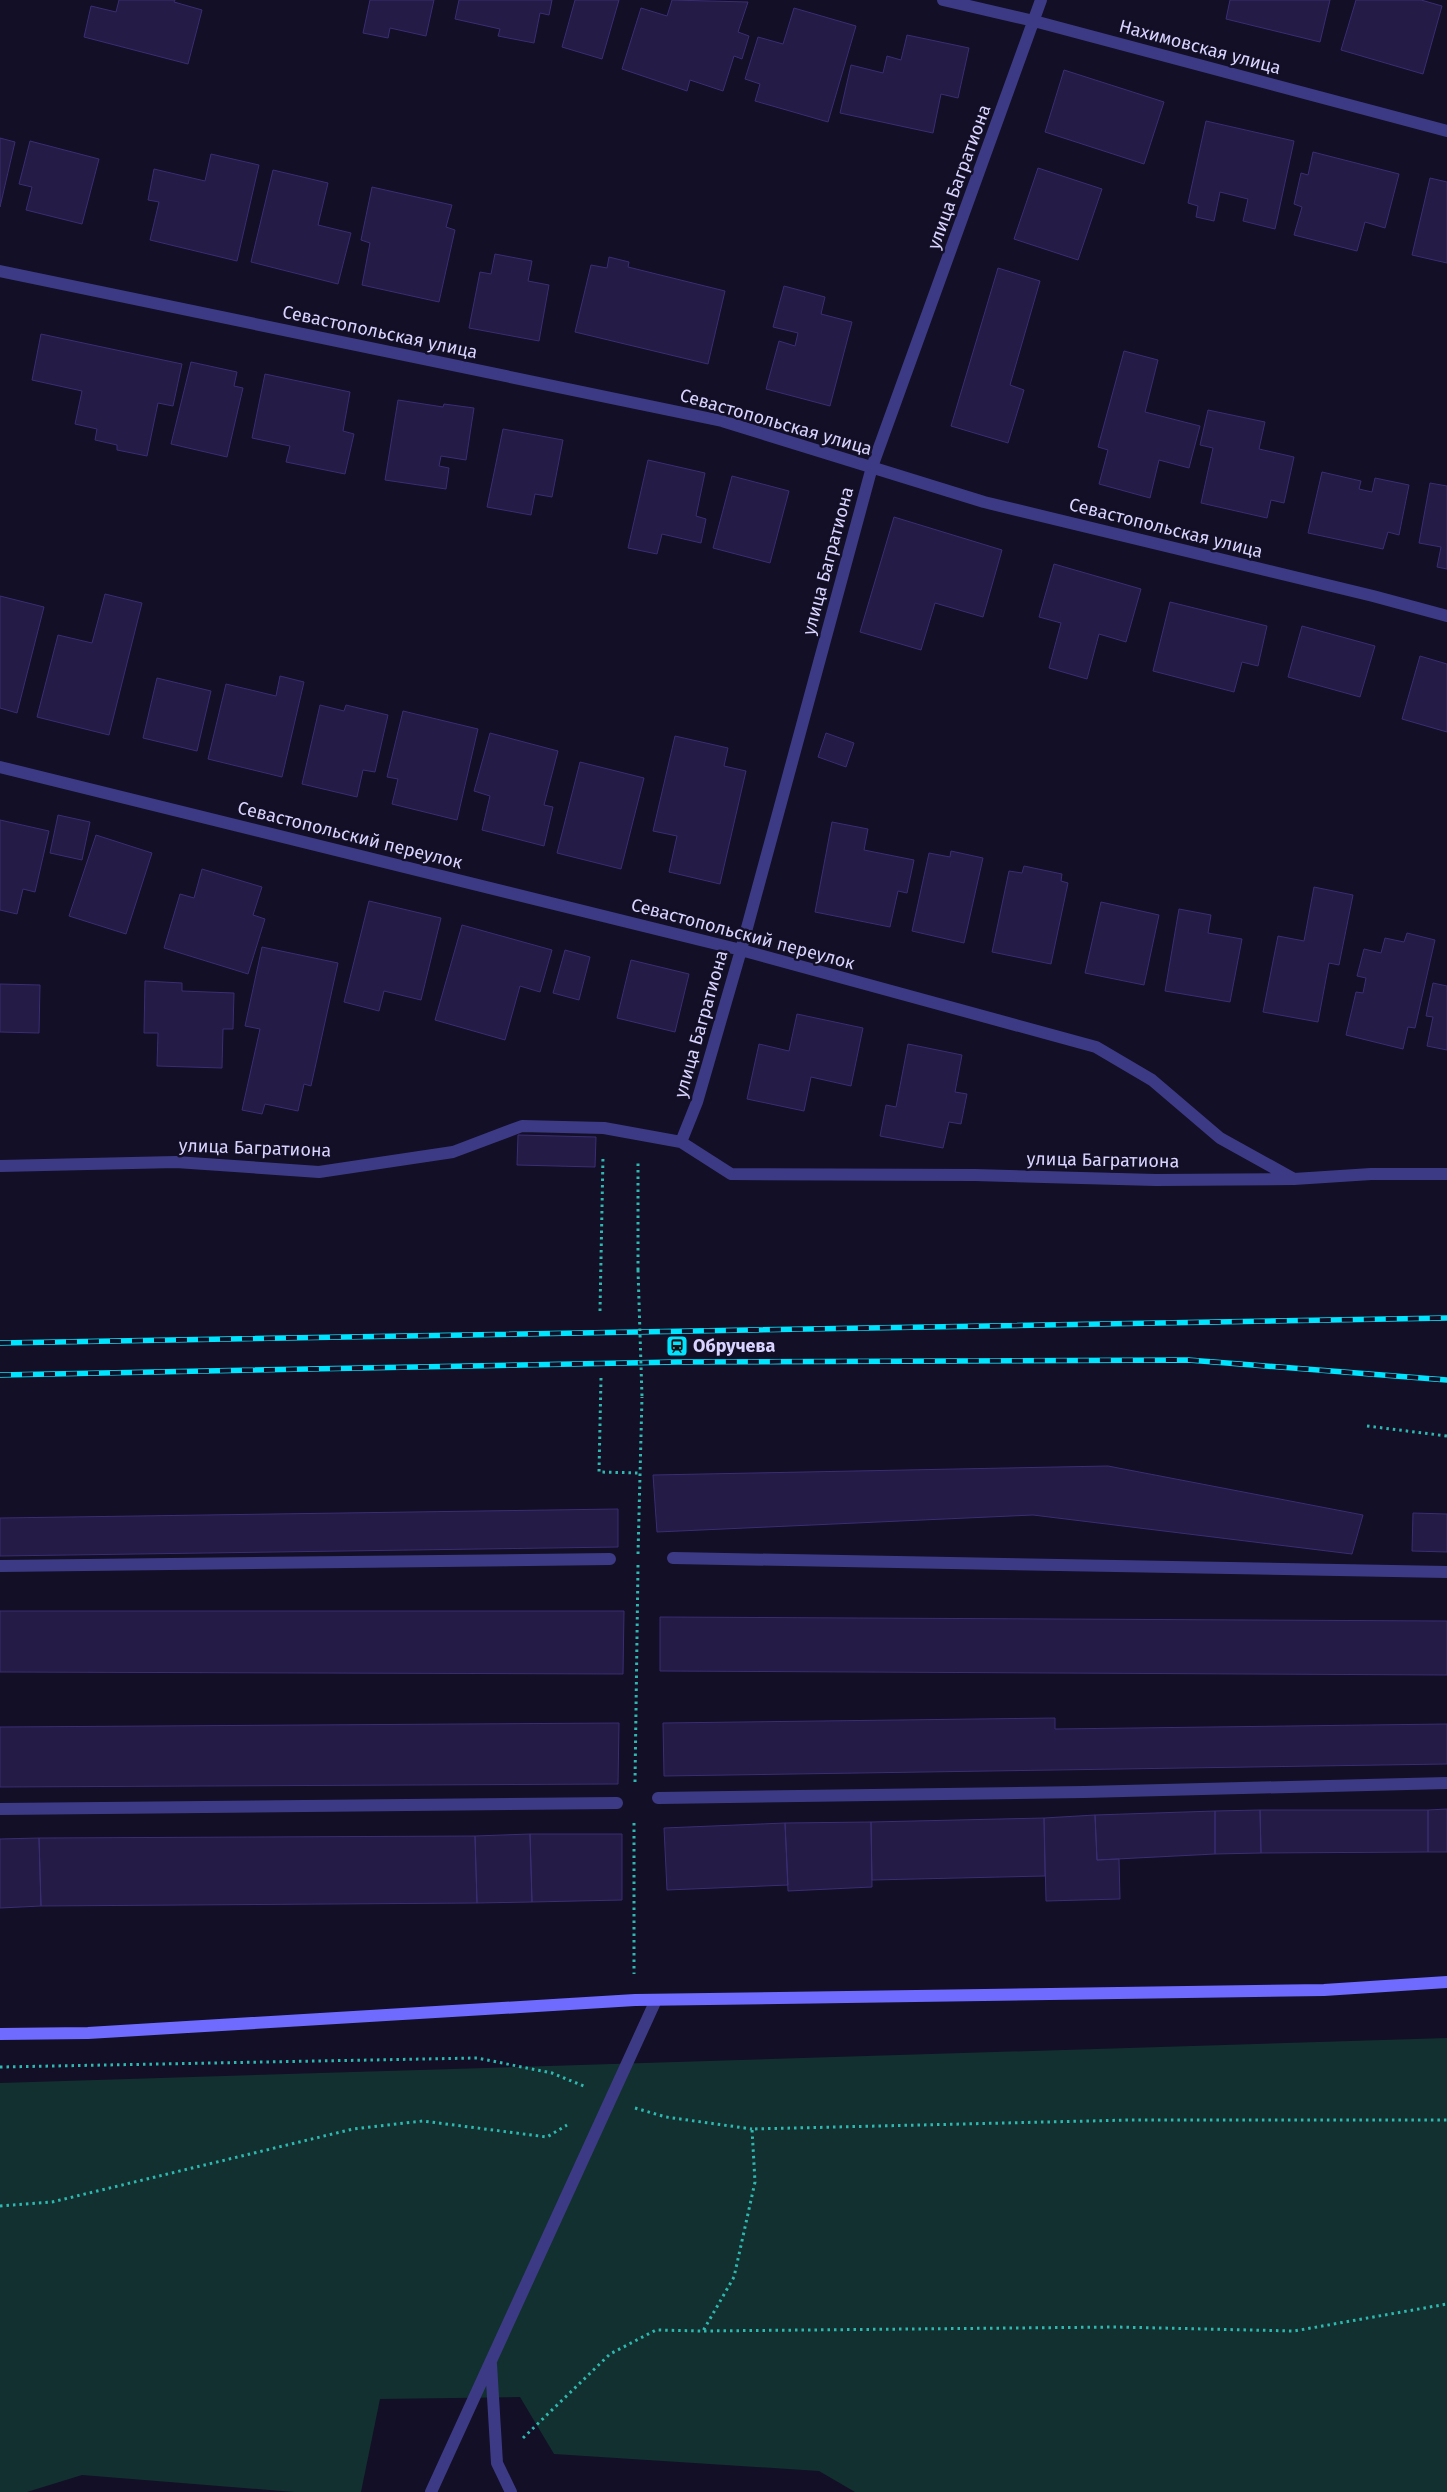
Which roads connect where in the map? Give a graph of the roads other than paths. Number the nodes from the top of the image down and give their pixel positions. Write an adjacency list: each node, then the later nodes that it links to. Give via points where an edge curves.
1 (943, 0): 3 (street, Нахимовская улица)
2 (1041, 0): 3 (street, улица Багратиона)
3 (1034, 21): 4 (street, Нахимовская улица); 6 (street, улица Багратиона)
4 (1447, 131)
5 (0, 271): 6 (street, Севастопольская улица, via 722,421)
6 (872, 467): 7 (street, Севастопольская улица, via 984,502); 9 (street, улица Багратиона)
7 (1447, 616)
8 (0, 767): 9 (street, Севастопольский переулок)
9 (741, 950): 10 (street, улица Багратиона, via 697,1102); 13 (street, Севастопольский переулок, via 1096,1047 1152,1080 1220,1138)
10 (681, 1142): 11 (street, улица Багратиона, via 604,1128 522,1126 453,1152 319,1172 176,1162); 13 (street, улица Багратиона, via 731,1174)
11 (0, 1166)
12 (1447, 1174): 13 (street)
13 (1294, 1179)
14 (673, 1558): 17 (street)
15 (610, 1559): 16 (street)
16 (0, 1566)
17 (1447, 1572)
18 (1447, 1782): 19 (street, via 1084,1792)
19 (658, 1798)
20 (617, 1803): 21 (street)
21 (0, 1809)
22 (1447, 1982): 23 (street, via 1324,1990)
23 (656, 2000): 24 (street, via 88,2033); 25 (street)
24 (0, 2034)
25 (491, 2361): 26 (street); 27 (street, via 498,2463)
26 (431, 2492)
27 (511, 2492)

